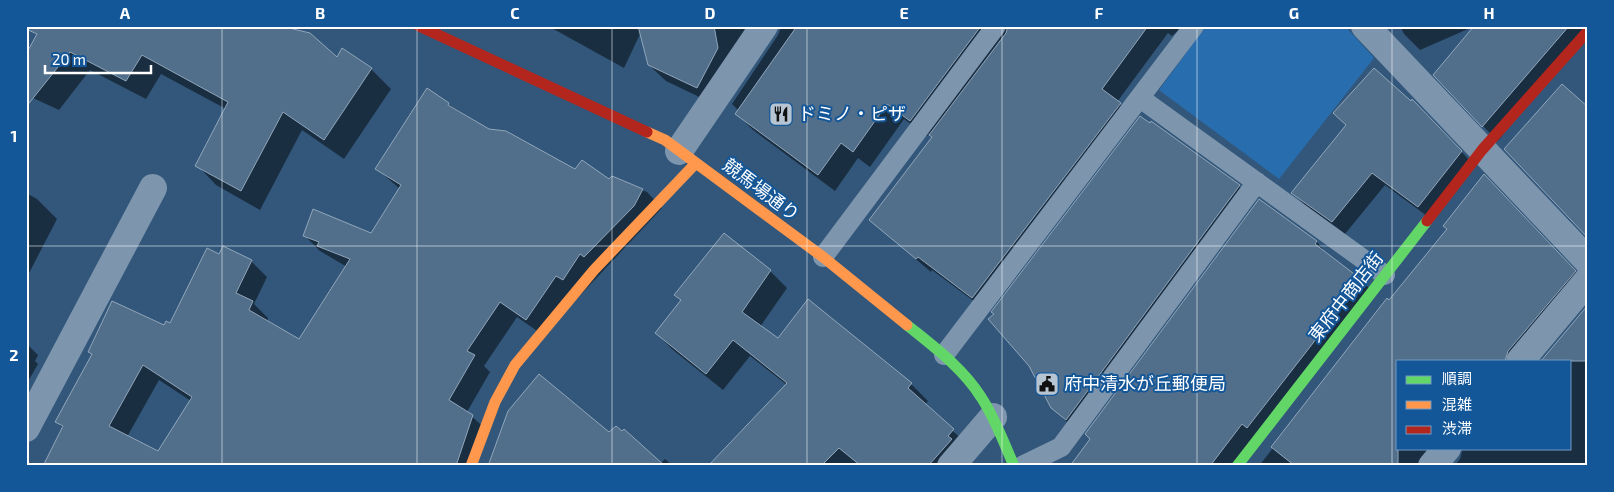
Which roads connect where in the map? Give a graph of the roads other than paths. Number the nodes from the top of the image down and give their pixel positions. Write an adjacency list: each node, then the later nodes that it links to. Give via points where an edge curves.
1 (419, 26): 9 (street, 競馬場通り, via 665,140)
2 (764, 26): 9 (street)
3 (996, 26): 12 (lane)
4 (1194, 26): 7 (lane)
5 (1365, 26): 8 (street)
6 (1588, 31): 8 (street, 東府中商店街)
7 (1140, 98): 10 (lane); 16 (lane)
8 (1482, 150): 13 (street); 14 (street, 東府中商店街)
9 (687, 157): 12 (street, 競馬場通り); 21 (street, via 515,365 495,402)
10 (1257, 182): 14 (lane); 24 (lane, via 1061,447)
11 (153, 188): 19 (street)
12 (823, 258): 16 (street, 競馬場通り)
13 (1588, 261)
14 (1385, 275): 25 (street, 東府中商店街)
15 (1588, 280): 17 (street)
16 (944, 355): 18 (street, 競馬場通り, via 974,388)
17 (1521, 360)
18 (993, 418): 22 (street); 23 (street, 競馬場通り)
19 (26, 428)
20 (1445, 450): 26 (street)
21 (471, 466)
22 (951, 466)
23 (1014, 466)
24 (1022, 466)
25 (1237, 466)
26 (1432, 466)

